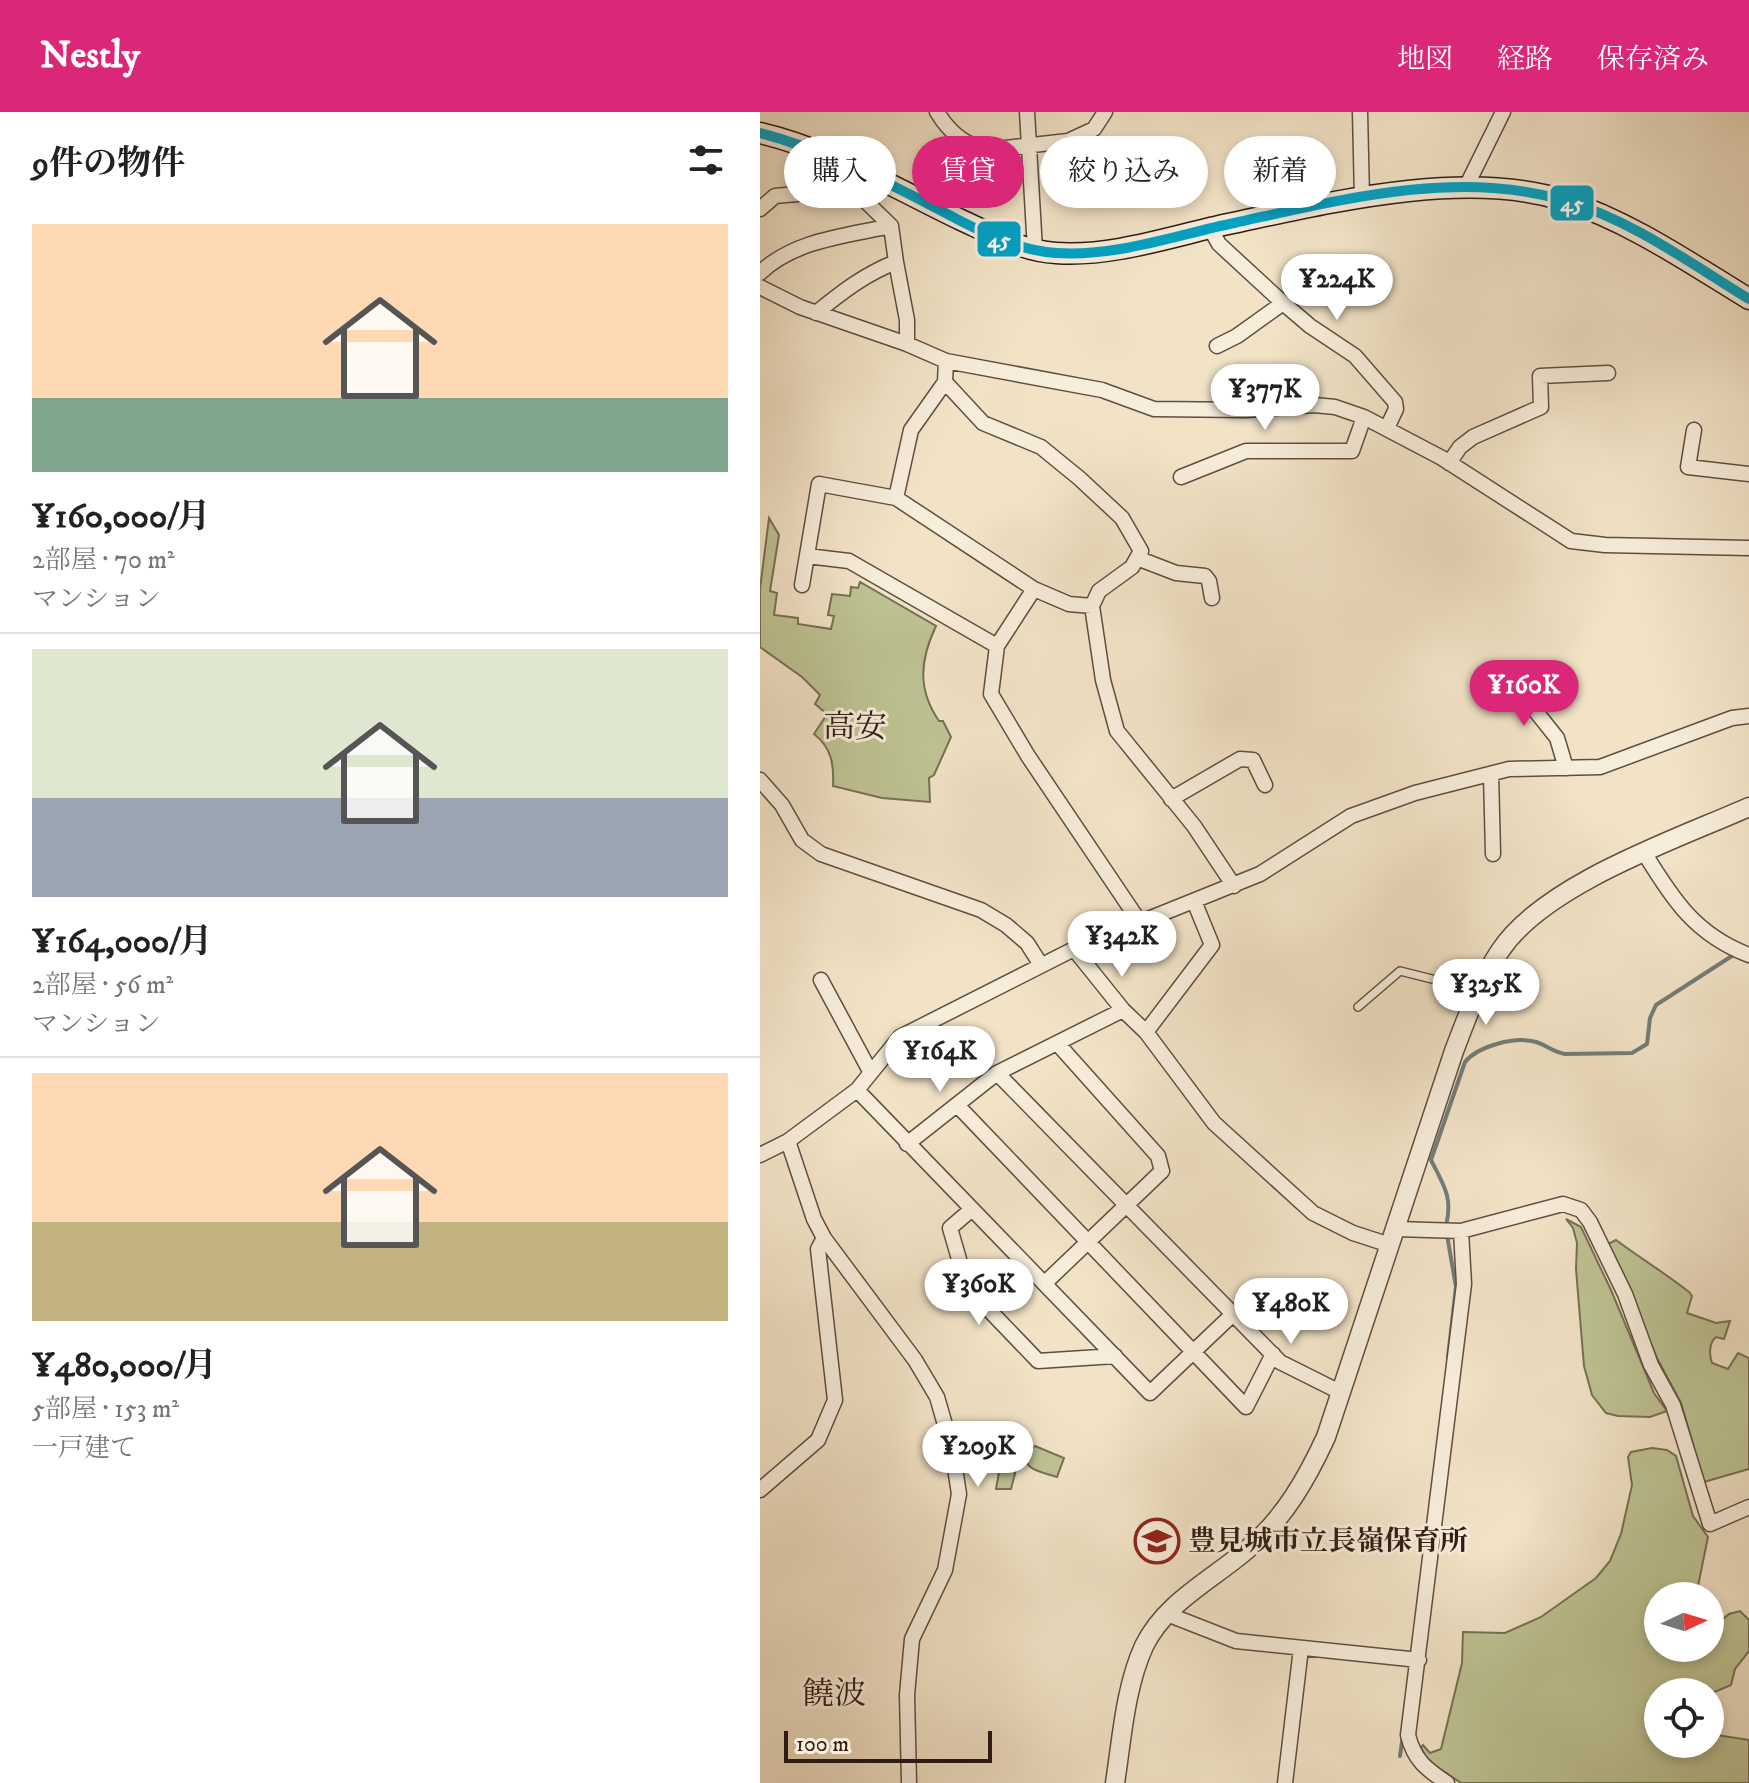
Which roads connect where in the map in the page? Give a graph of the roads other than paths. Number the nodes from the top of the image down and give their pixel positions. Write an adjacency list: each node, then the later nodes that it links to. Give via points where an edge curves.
1 (937, 112): 8 (street, via 956,136 975,147)
2 (1027, 112): 8 (street)
3 (1105, 112): 8 (street, via 1094,129 1068,141)
4 (1360, 112): 12 (street)
5 (1503, 112): 9 (street)
6 (760, 133): 7 (main road)
7 (784, 140)
8 (1029, 146): 17 (street)
9 (1465, 189): 12 (main road); 21 (main road, via 1539,194 1593,211)
10 (784, 195): 14 (street)
11 (896, 195): 17 (main road)
12 (1362, 198): 16 (main road)
13 (877, 208): 15 (street)
14 (760, 209)
15 (891, 226): 18 (street); 19 (street, via 816,242 774,259)
16 (1210, 228): 17 (main road, via 1097,252); 22 (street, via 1219,244)
17 (1035, 250)
18 (896, 262): 23 (street, via 850,285); 24 (street)
19 (760, 273)
20 (760, 287): 23 (street)
21 (1749, 299)
22 (1283, 303): 25 (street); 30 (street, via 1355,356 1395,402)
23 (816, 313): 24 (street)
24 (907, 344): 26 (street)
25 (1217, 346)
26 (946, 361): 28 (street); 29 (street, via 1102,390 1154,409 1314,405)
27 (1608, 373): 32 (street, via 1540,376 1541,407 1473,437)
28 (945, 382): 35 (street, via 911,430); 38 (street, via 983,423 1041,447 1122,518 1141,551)
29 (1364, 417): 30 (street); 34 (street, via 1352,451 1246,451)
30 (1387, 428): 32 (street)
31 (1694, 430): 33 (street, via 1688,467)
32 (1449, 463): 36 (street, via 1571,541)
33 (1749, 474)
34 (1181, 477)
35 (896, 498): 37 (street, via 819,484); 40 (street)
36 (1749, 548)
37 (807, 556): 39 (street); 43 (street, via 849,561)
38 (1137, 558): 41 (street, via 1176,573 1205,576); 42 (street, via 1099,591)
39 (802, 585)
40 (1034, 589): 42 (street, via 1069,604); 43 (street)
41 (1212, 598)
42 (1092, 606): 50 (street, via 1117,731)
43 (997, 646): 56 (street, via 991,694)
44 (1507, 675): 46 (street, via 1557,738)
45 (1749, 716): 46 (street, via 1600,767)
46 (1566, 768): 47 (street)
47 (1491, 774): 52 (street); 54 (street, via 1351,816)
48 (760, 780): 59 (street, via 802,840 821,854 981,910 1027,943)
49 (1265, 785): 50 (street, via 1253,760 1240,759)
50 (1171, 799): 54 (street)
51 (1749, 807): 53 (street)
52 (1493, 854)
53 (1645, 854): 58 (street, via 1693,921); 61 (street, via 1541,909 1501,949)
54 (1234, 886): 55 (street)
55 (1194, 901): 56 (street); 64 (street, via 1212,945)
56 (1139, 921): 57 (street)
57 (1074, 949): 59 (street); 63 (street)
58 (1749, 955)
59 (1041, 965): 66 (street, via 900,1037)
60 (821, 980): 66 (street)
61 (1478, 990): 62 (lane, via 1400,971); 76 (street)
62 (1358, 1007)
63 (1123, 1010): 64 (street); 65 (street)
64 (1146, 1032): 76 (street, via 1214,1123 1313,1213 1353,1233)
65 (1057, 1043): 67 (street); 73 (street, via 1158,1156 1162,1171)
66 (871, 1073): 68 (street)
67 (997, 1073): 69 (street); 73 (street)
68 (857, 1090): 70 (street); 71 (street)
69 (957, 1105): 71 (street); 78 (street)
70 (788, 1141): 72 (street); 77 (street)
71 (907, 1144): 74 (street)
72 (760, 1155)
73 (1125, 1205): 78 (street); 80 (street)
74 (972, 1209): 79 (street); 83 (street, via 950,1228 967,1287 1038,1361)
75 (1461, 1231): 76 (street); 86 (street, via 1563,1204 1581,1210 1673,1405 1710,1524); 89 (street, via 1464,1284)
76 (1393, 1237): 84 (street)
77 (824, 1238): 85 (street, via 818,1249 835,1400 818,1440); 90 (street, via 937,1397 957,1479 945,1570 912,1639)
78 (1087, 1242): 79 (street); 81 (street)
79 (1046, 1282): 83 (street)
80 (1232, 1315): 81 (street); 82 (street)
81 (1192, 1353): 82 (street, via 1246,1407); 83 (street, via 1150,1393)
82 (1273, 1354): 84 (street)
83 (1115, 1356)
84 (1340, 1392): 87 (street, via 1311,1471 1273,1525)
85 (760, 1490)
86 (1749, 1507)
87 (1167, 1614): 88 (street, via 1236,1641); 91 (street, via 1145,1644 1132,1678)
88 (1301, 1648): 89 (street); 92 (street)
89 (1419, 1660): 93 (street, via 1408,1735 1422,1766)
90 (909, 1783)
91 (1115, 1783)
92 (1285, 1783)
93 (1447, 1783)

